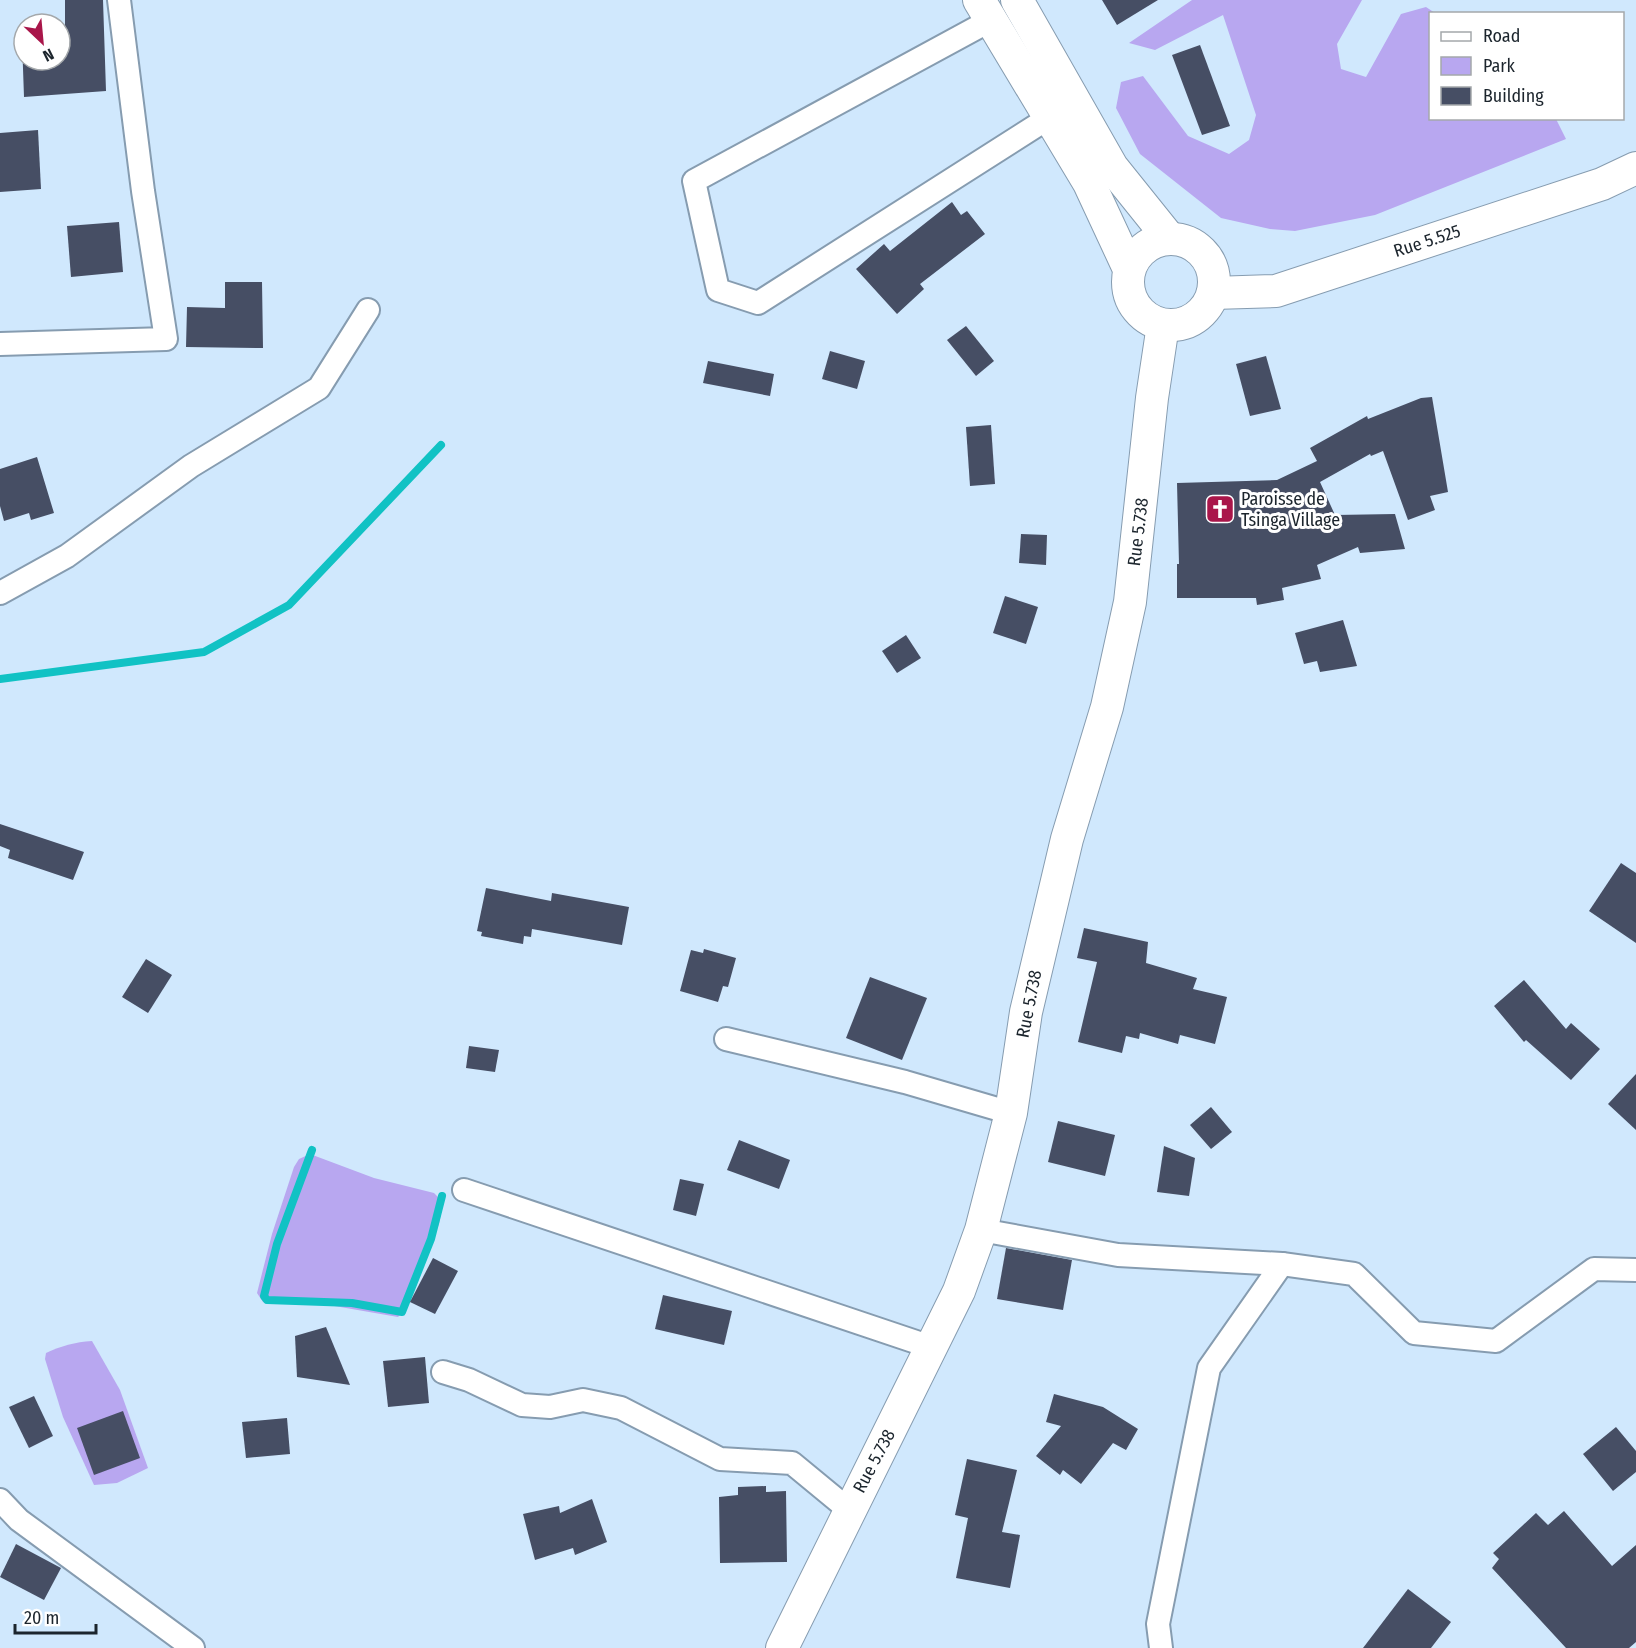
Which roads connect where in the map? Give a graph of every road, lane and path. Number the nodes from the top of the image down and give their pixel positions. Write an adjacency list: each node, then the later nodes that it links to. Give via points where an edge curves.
1 (119, 0): 11 (street, via 166,339)
2 (1017, 0): 6 (street, via 1112,167)
3 (985, 10): 4 (street); 4 (street, via 694,181 718,290 758,303)
4 (1050, 117): 7 (street, via 1089,183)
5 (1636, 168): 8 (street, Rue 5.525, via 1602,184 1276,291)
6 (1169, 238): 7 (street, via 1144,248); 8 (street, via 1189,243 1205,255 1212,266)
7 (1129, 269): 10 (street, via 1127,286 1134,306)
8 (1213, 293): 10 (street, via 1199,315 1176,325)
9 (368, 310): 12 (street, via 319,388 191,466 67,556)
10 (1163, 325): 14 (street, Rue 5.738, via 1130,603 1107,707 1067,839 1026,1012)
11 (0, 344)
12 (0, 593)
13 (726, 1039): 14 (street, via 905,1082)
14 (1011, 1113): 16 (street, Rue 5.738)
15 (464, 1190): 19 (street)
16 (981, 1230): 17 (street, via 1118,1255); 19 (street, Rue 5.738, via 959,1291)
17 (1282, 1264): 18 (street, via 1354,1274 1414,1333 1496,1341 1594,1269); 25 (street, via 1209,1368 1158,1624)
18 (1636, 1270)
19 (931, 1347): 22 (street, Rue 5.738)
20 (443, 1372): 22 (street, via 522,1405 550,1407 583,1400 621,1408 720,1459 792,1463)
21 (0, 1500): 23 (street, via 19,1520)
22 (849, 1510): 24 (street, Rue 5.738)
23 (193, 1648)
24 (782, 1648)
25 (1161, 1648)

